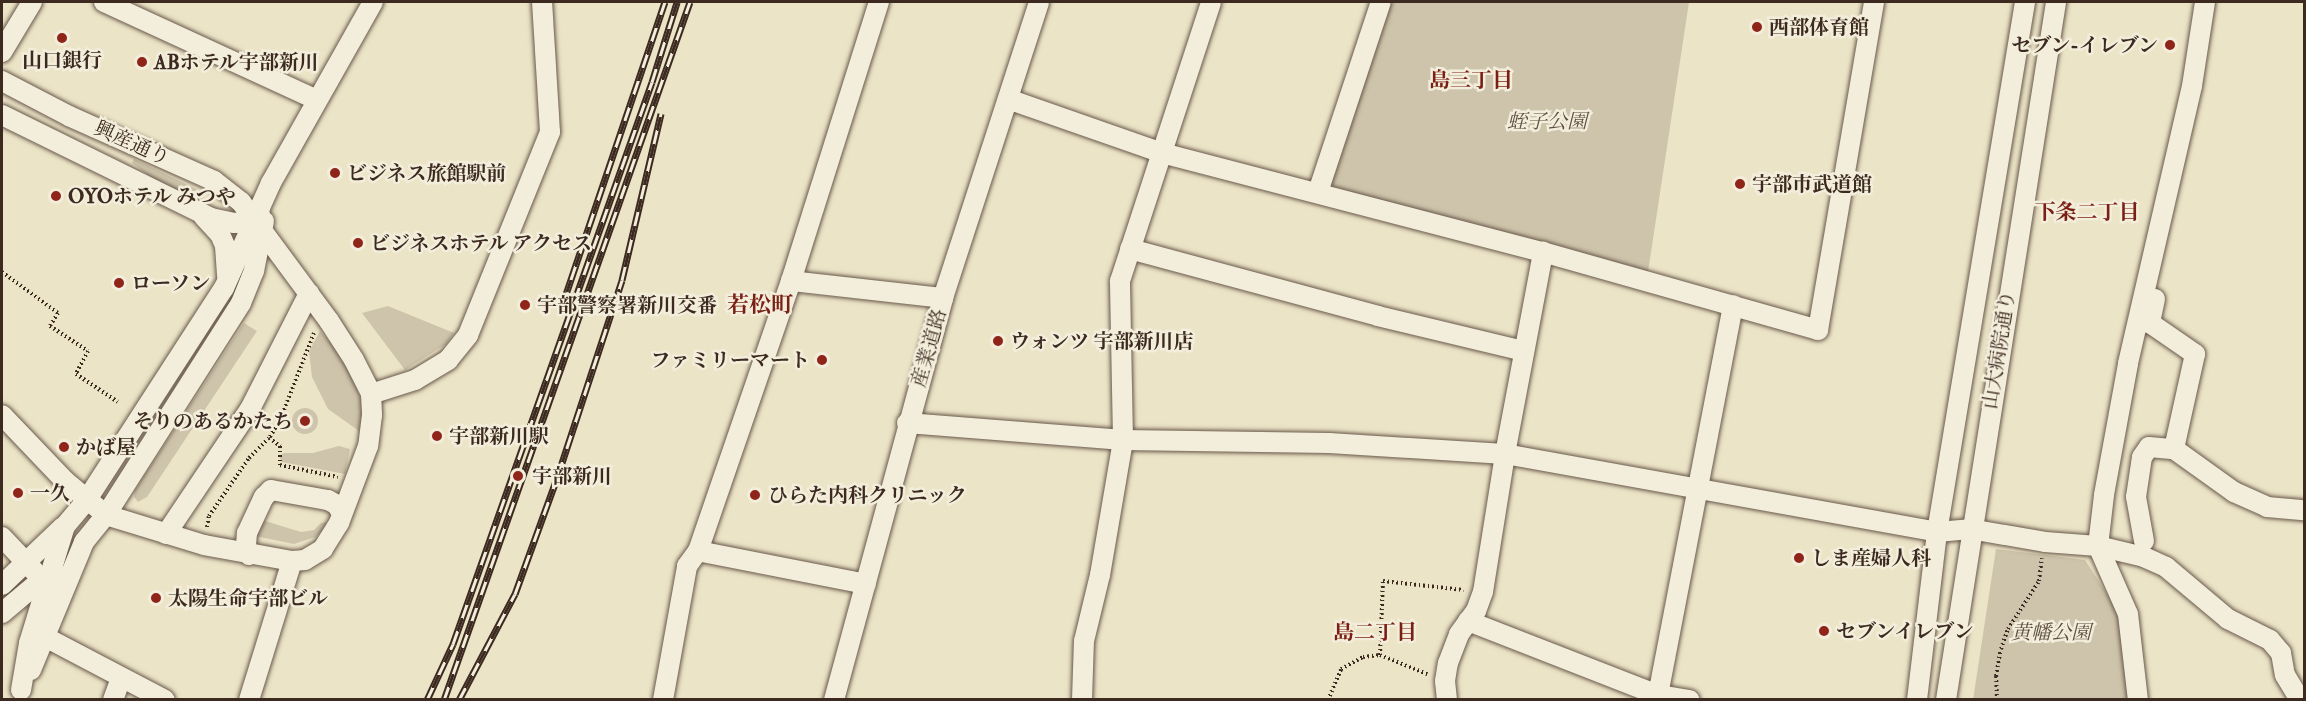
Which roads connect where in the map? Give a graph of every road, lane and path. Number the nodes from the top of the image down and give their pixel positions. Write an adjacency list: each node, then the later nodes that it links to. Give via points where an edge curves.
1 (32, 2): 13 (street)
2 (104, 2): 16 (street)
3 (373, 2): 16 (street)
4 (542, 2): 37 (street, via 549,132 468,335 448,360 415,381)
5 (879, 2): 30 (street)
6 (1039, 2): 15 (street, 産業道路)
7 (1211, 2): 18 (street)
8 (1381, 2): 21 (street)
9 (1874, 2): 34 (street, via 1818,330)
10 (2025, 2): 53 (street, 山大病院通り)
11 (2056, 2): 52 (street, 山大病院通り)
12 (2205, 2): 26 (street, via 2192,86)
13 (2, 52)
14 (2, 81): 19 (street, 興産通り, via 69,116)
15 (1008, 99): 18 (street); 33 (street, 産業道路)
16 (317, 100): 20 (street)
17 (2, 115): 22 (street, 興産通り)
18 (1162, 153): 21 (street); 24 (street)
19 (214, 181): 20 (street, via 247,191); 23 (street, 興産通り)
20 (271, 183): 23 (street)
21 (1318, 192): 25 (street)
22 (200, 213): 23 (street, via 234,223); 31 (street, via 225,246 228,272)
23 (261, 217): 27 (street); 28 (street, 興産通り); 31 (street)
24 (1130, 249): 36 (street); 42 (street, via 1120,281)
25 (1543, 252): 34 (street); 36 (street)
26 (2150, 262): 43 (street, via 2161,273 2150,323 2194,354); 60 (street, via 2106,484)
27 (255, 264): 28 (street, via 269,261); 31 (street); 50 (street, via 241,303)
28 (292, 271): 32 (street, 興産通り)
29 (2, 272): 38 (path, via 58,313 50,326 88,351 76,374)
30 (791, 281): 33 (street); 61 (street)
31 (223, 290): 47 (street)
32 (309, 293): 37 (street, 興産通り, via 354,360); 54 (street, via 250,409)
33 (943, 298): 39 (street, 産業道路)
34 (1733, 305): 46 (street)
35 (315, 329): 41 (path, via 280,420)
36 (1524, 351): 44 (street)
37 (371, 394): 49 (street, via 368,446)
38 (118, 402)
39 (907, 423): 42 (street); 66 (street, 産業道路)
40 (6, 429): 47 (street)
41 (269, 438): 45 (path, via 280,446 280,465); 55 (path, via 249,458 210,516)
42 (1123, 440): 44 (street, via 1329,443); 82 (street, via 1084,641)
43 (2174, 449): 48 (street, via 2234,492 2267,507); 57 (street, via 2149,447 2142,457 2136,497)
44 (1505, 454): 46 (street); 68 (street)
45 (345, 479)
46 (1698, 490): 53 (street); 76 (street)
47 (86, 501): 50 (street); 51 (street)
48 (2304, 510)
49 (342, 514): 62 (street, via 328,500 271,490 247,533); 63 (street, via 323,549 305,560)
50 (105, 515): 54 (street); 58 (street)
51 (65, 526): 64 (street); 65 (street)
52 (1970, 529): 53 (street); 59 (street); 86 (street, 山大病院通り)
53 (1937, 532): 85 (street, 山大病院通り)
54 (166, 534): 62 (street)
55 (206, 534)
56 (2, 537): 64 (street)
57 (2144, 541)
58 (84, 542): 65 (street); 71 (street)
59 (2044, 542): 60 (street); 87 (path, via 2039,581 2008,629 2001,648)
60 (2098, 546): 88 (street, via 2128,614); 89 (street, via 2144,557 2166,567 2228,619 2270,640 2281,653 2285,675)
61 (698, 551): 66 (street); 80 (street, via 687,566)
62 (249, 555): 63 (street)
63 (292, 561): 79 (street)
64 (26, 563): 65 (street); 67 (street)
65 (47, 575): 69 (street); 75 (street)
66 (866, 584): 81 (street, 産業道路)
67 (2, 585)
68 (1483, 592): 70 (street); 72 (path, via 1383,581)
69 (2, 613)
70 (1468, 621): 74 (street, via 1448,663); 76 (street)
71 (46, 638): 73 (street); 75 (street)
72 (1380, 655): 74 (path); 83 (path, via 1363,657 1341,669)
73 (121, 678): 77 (street); 78 (street)
74 (1446, 690)
75 (19, 695)
76 (1658, 695): 84 (street)
77 (114, 699)
78 (165, 699)
79 (249, 699)
80 (663, 699)
81 (834, 699)
82 (1082, 699)
83 (1328, 699)
84 (1690, 699)
85 (1917, 699)
86 (1946, 699)
87 (1997, 699)
88 (2138, 699)
89 (2300, 699)

